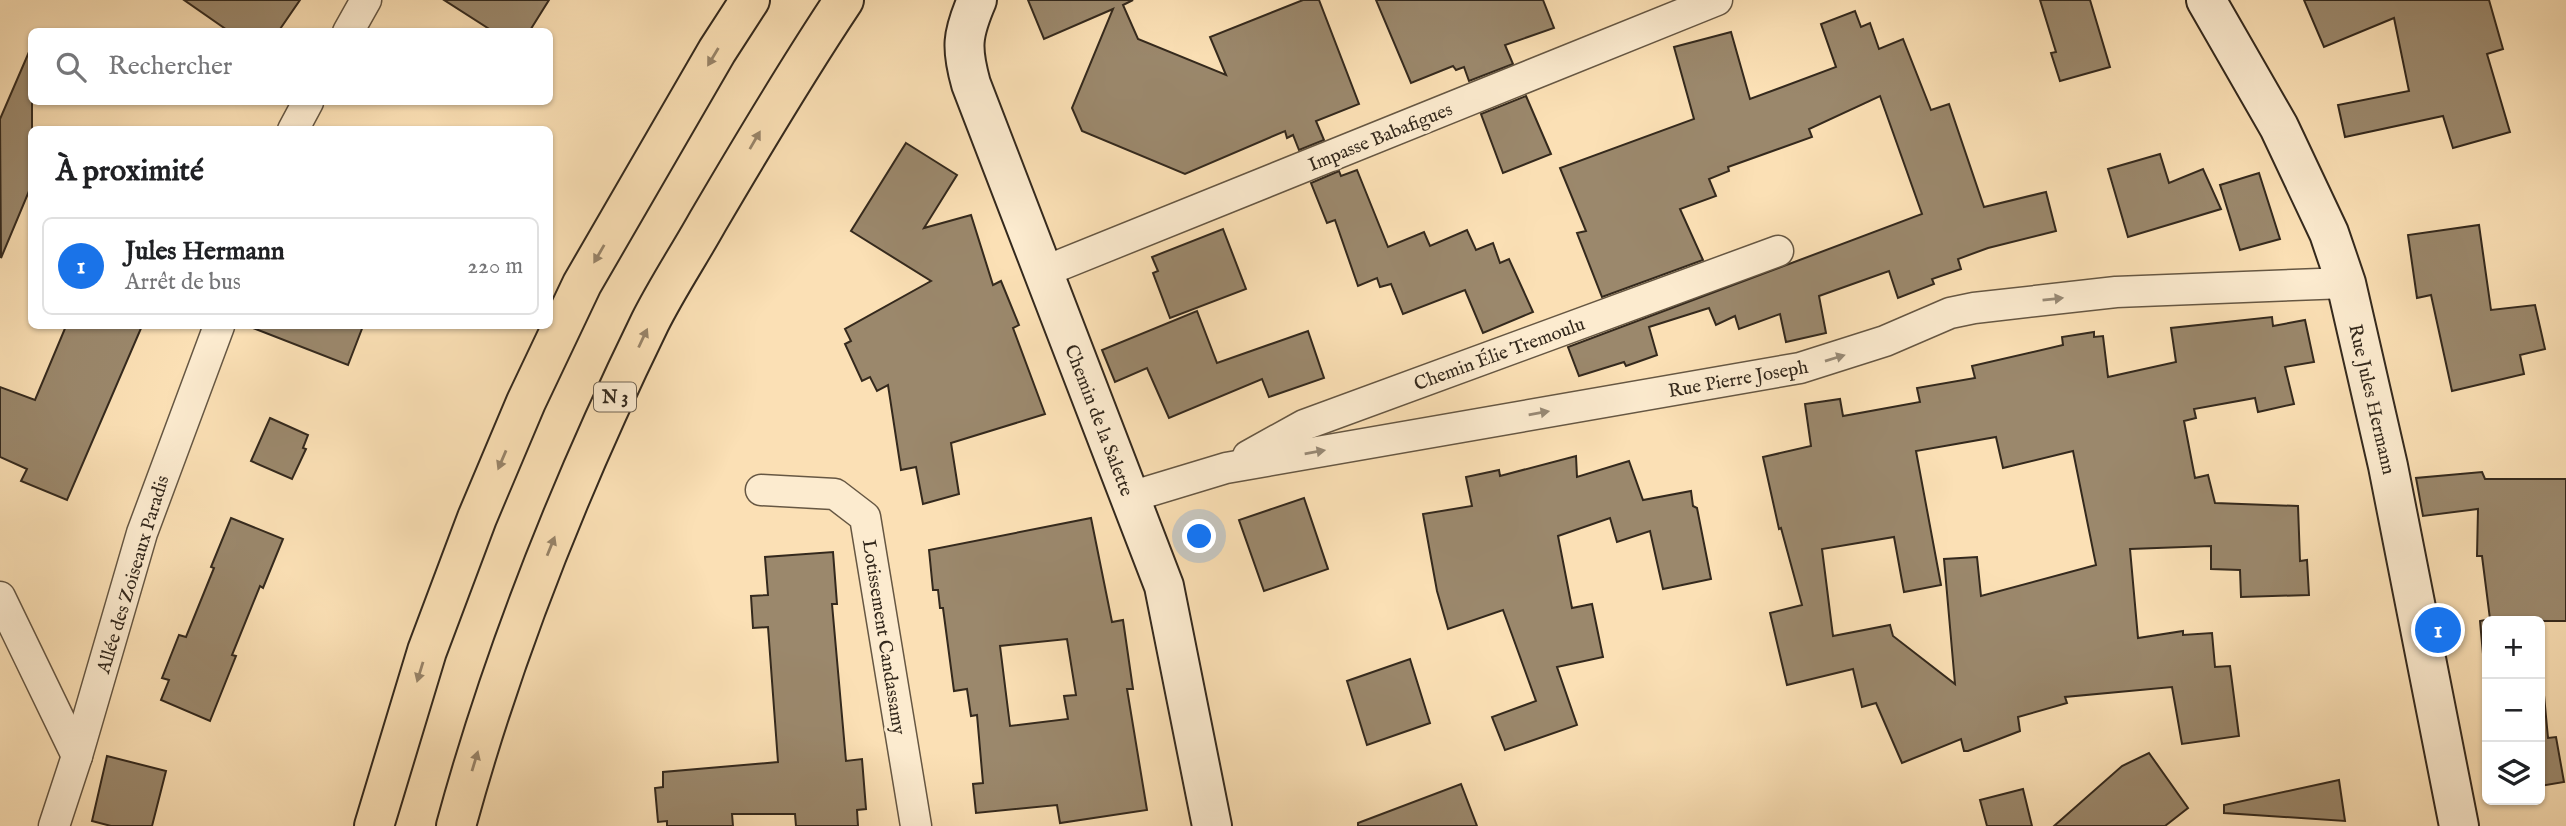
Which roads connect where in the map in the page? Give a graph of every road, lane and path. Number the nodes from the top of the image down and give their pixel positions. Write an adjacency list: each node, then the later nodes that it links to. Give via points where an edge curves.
1 (366, 0): 7 (street)
2 (750, 0): 21 (highway, one-way to 21, via 582,284 526,402 427,651)
3 (844, 0): 19 (highway, N 3, one-way to 3, via 501,676 550,548 651,320 783,92)
4 (1717, 0): 11 (street, Impasse Babafigues)
5 (2206, 0): 12 (street, Rue Jules Hermann, via 2278,127 2329,233)
6 (972, 11): 11 (street, Chemin de la Salette, via 962,53)
7 (350, 28)
8 (306, 105): 9 (street)
9 (294, 126)
10 (1778, 251): 14 (street, Chemin Élie Tremoulu, via 1304,425)
11 (1043, 272): 16 (street, Chemin de la Salette)
12 (2346, 283): 14 (street, Rue Pierre Joseph, one-way to 12, via 1800,368 1974,308 2116,292); 24 (street, Rue Jules Hermann, via 2388,466)
13 (218, 329): 18 (street, Allée des Zoiseaux Paradis, via 142,533)
14 (1226, 468): 16 (street, Rue Pierre Joseph)
15 (761, 490): 22 (street, Lotissement Candassamy, via 835,494 865,517)
16 (1130, 497): 23 (street, Chemin de la Salette, via 1164,586)
17 (0, 597): 18 (street)
18 (77, 756): 20 (street, Allée des Zoiseaux Paradis)
19 (459, 818)
20 (54, 826)
21 (374, 826)
22 (916, 826)
23 (1212, 826)
24 (2459, 826)

